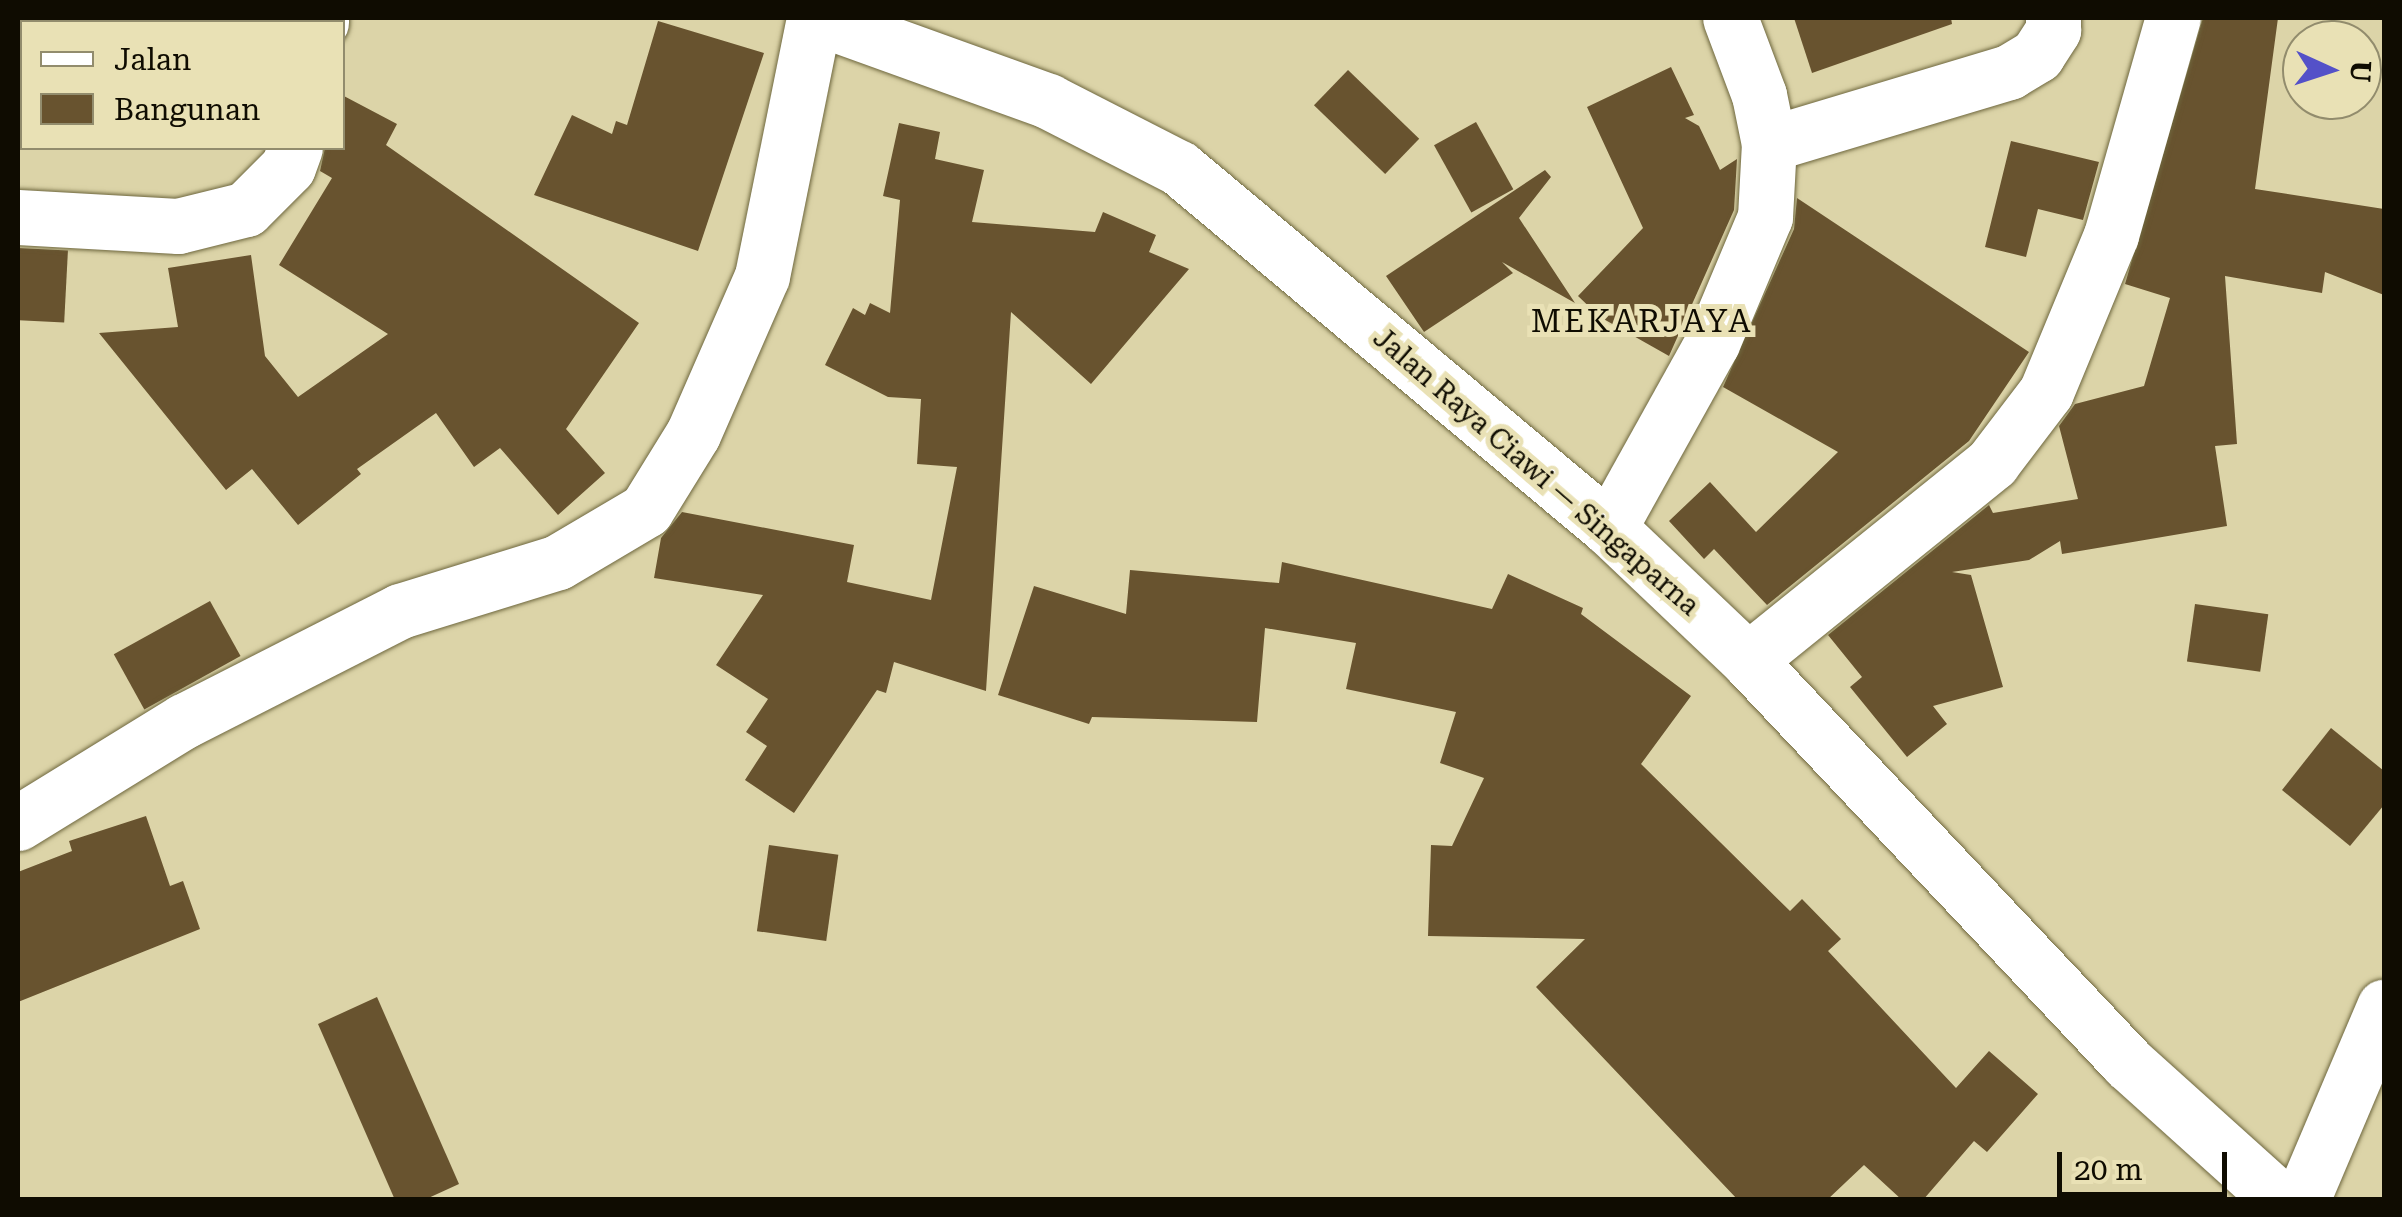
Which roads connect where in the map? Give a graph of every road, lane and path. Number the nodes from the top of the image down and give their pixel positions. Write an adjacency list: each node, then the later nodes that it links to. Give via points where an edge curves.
1 (816, 18): 8 (street, Jalan Raya Ciawi — Singaparna, via 1048,101 1180,168); 10 (street, via 762,276 692,434 646,510 558,562 400,611 184,721)
2 (1730, 18): 5 (street)
3 (2053, 18): 5 (street, via 2037,55 2009,72)
4 (2173, 18): 9 (street, via 2111,235 2046,392 1992,462)
5 (1769, 144): 8 (street, via 1765,217 1712,343)
6 (295, 150): 7 (street, via 288,168 246,209 178,226)
7 (18, 218)
8 (1609, 528): 9 (street, Jalan Raya Ciawi — Singaparna)
9 (1748, 660): 12 (street, Jalan Raya Ciawi — Singaparna, via 2128,1062)
10 (18, 823)
11 (2384, 1007): 13 (street)
12 (2280, 1200)
13 (2302, 1200)

